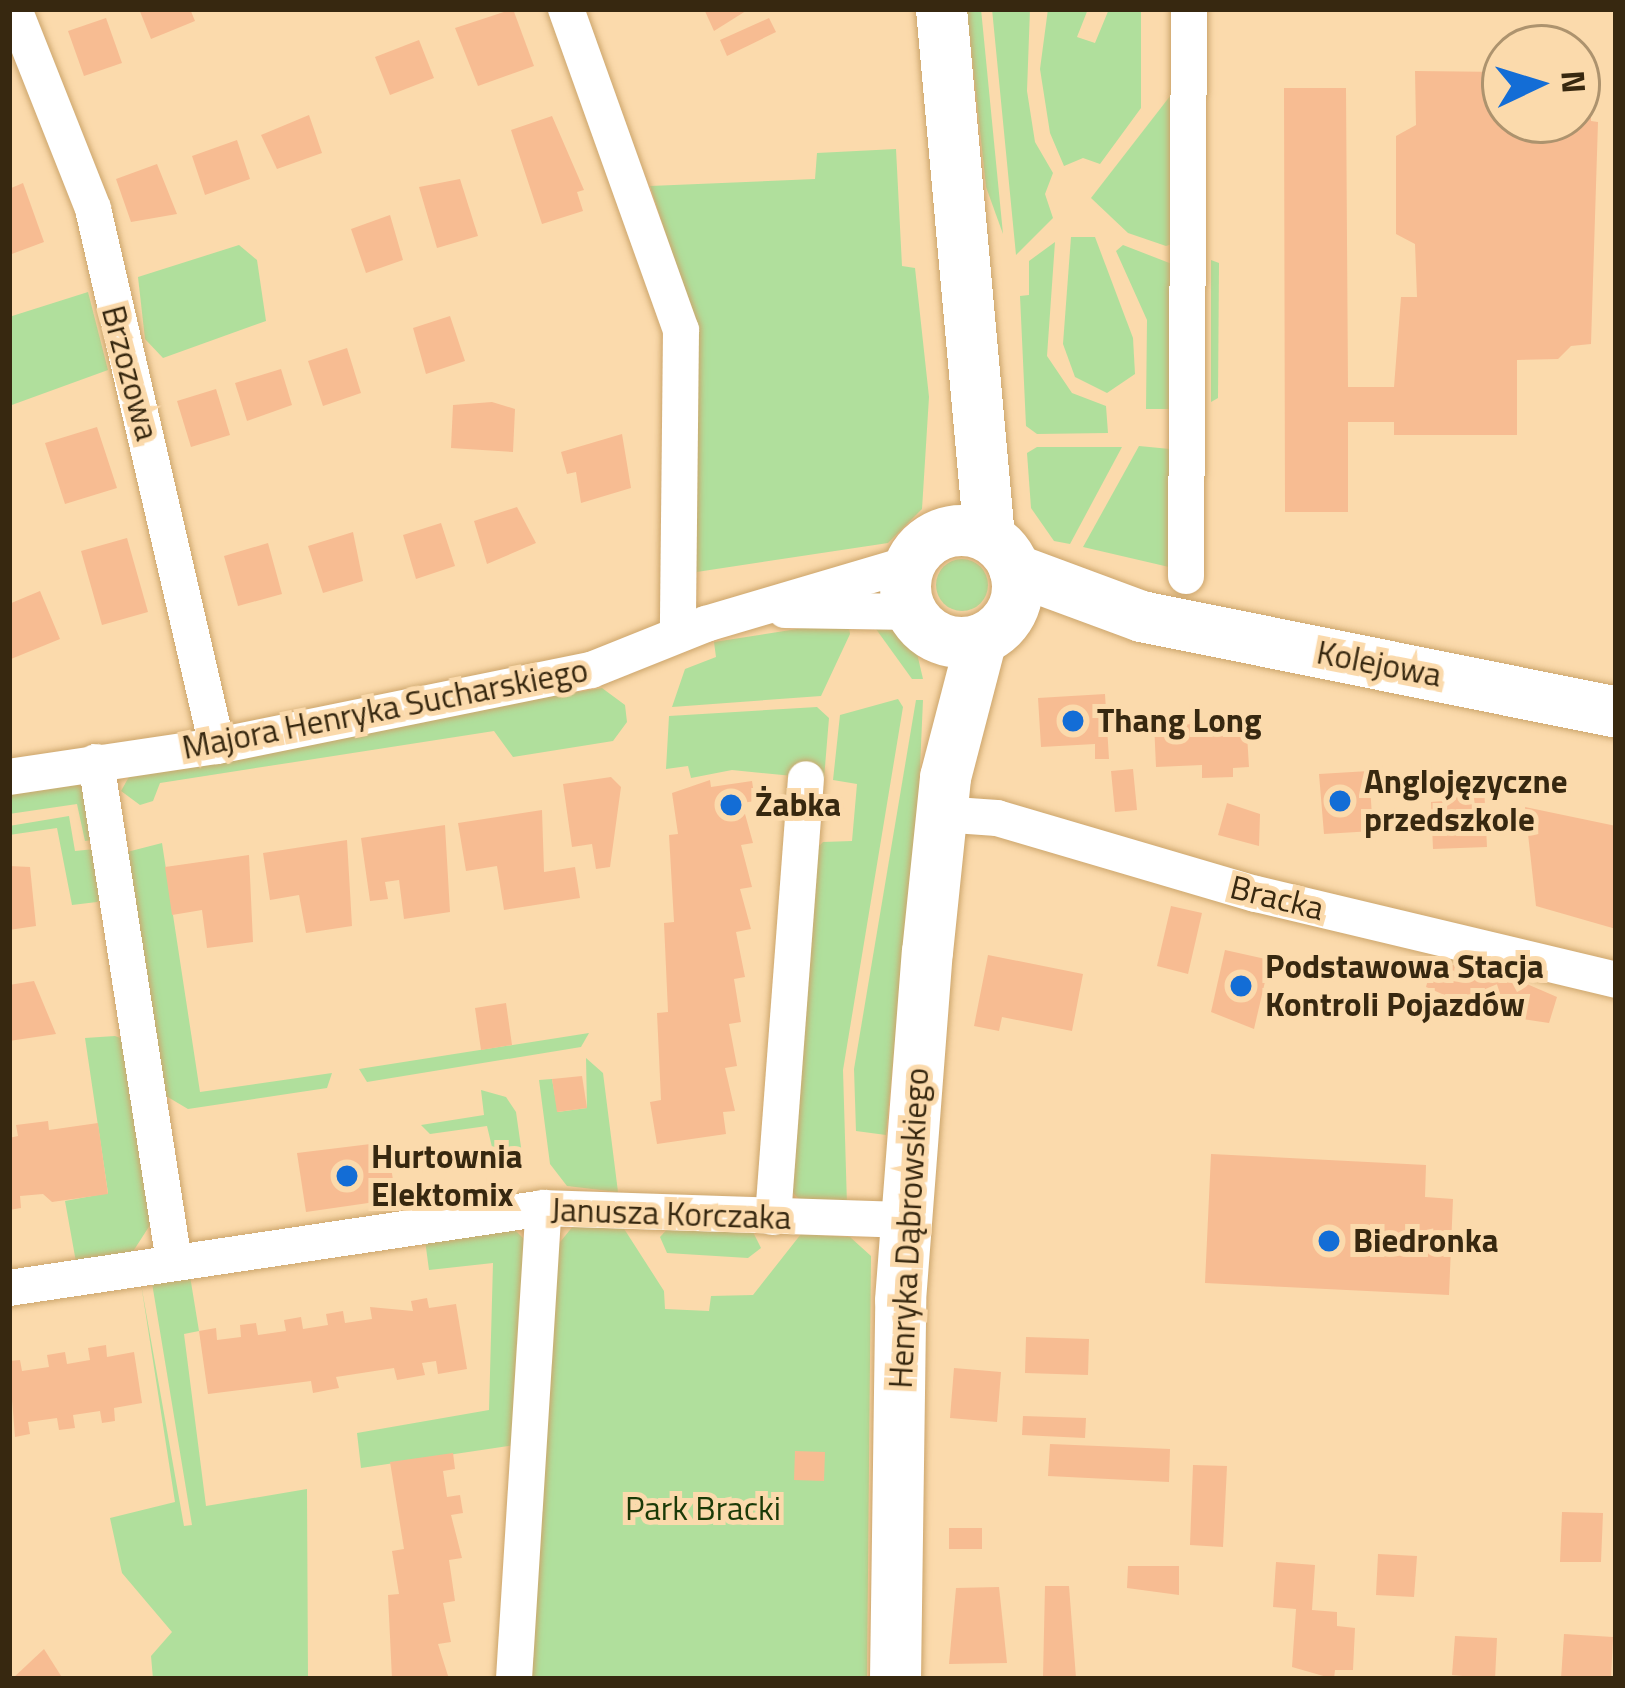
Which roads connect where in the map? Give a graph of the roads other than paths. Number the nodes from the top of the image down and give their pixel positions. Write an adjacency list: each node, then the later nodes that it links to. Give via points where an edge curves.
1 (14, 9): 9 (street, Brzozowa, via 93,209)
2 (566, 9): 7 (street, via 681,330)
3 (941, 9): 6 (street, Henryka Dąbrowskiego, via 970,367)
4 (1189, 9): 5 (street)
5 (1186, 576)
6 (960, 589): 7 (street, Majora Henryka Sucharskiego, via 752,609); 8 (street, Kolejowa, via 1141,616); 13 (street, Henryka Dąbrowskiego)
7 (678, 634): 9 (street, Majora Henryka Sucharskiego, via 591,670)
8 (1616, 712)
9 (217, 746): 10 (street, Majora Henryka Sucharskiego)
10 (97, 762): 11 (street, Majora Henryka Sucharskiego); 18 (street)
11 (9, 777)
12 (806, 778): 16 (street)
13 (942, 796): 14 (street, Bracka, via 1256,894); 17 (street, Henryka Dąbrowskiego)
14 (1616, 980)
15 (544, 1208): 16 (street, Janusza Korczaka); 18 (street, Janusza Korczaka); 20 (street)
16 (773, 1217): 17 (street, Janusza Korczaka)
17 (907, 1220): 21 (street, Henryka Dąbrowskiego)
18 (175, 1262): 19 (street, Janusza Korczaka)
19 (9, 1288)
20 (514, 1679)
21 (895, 1679)

